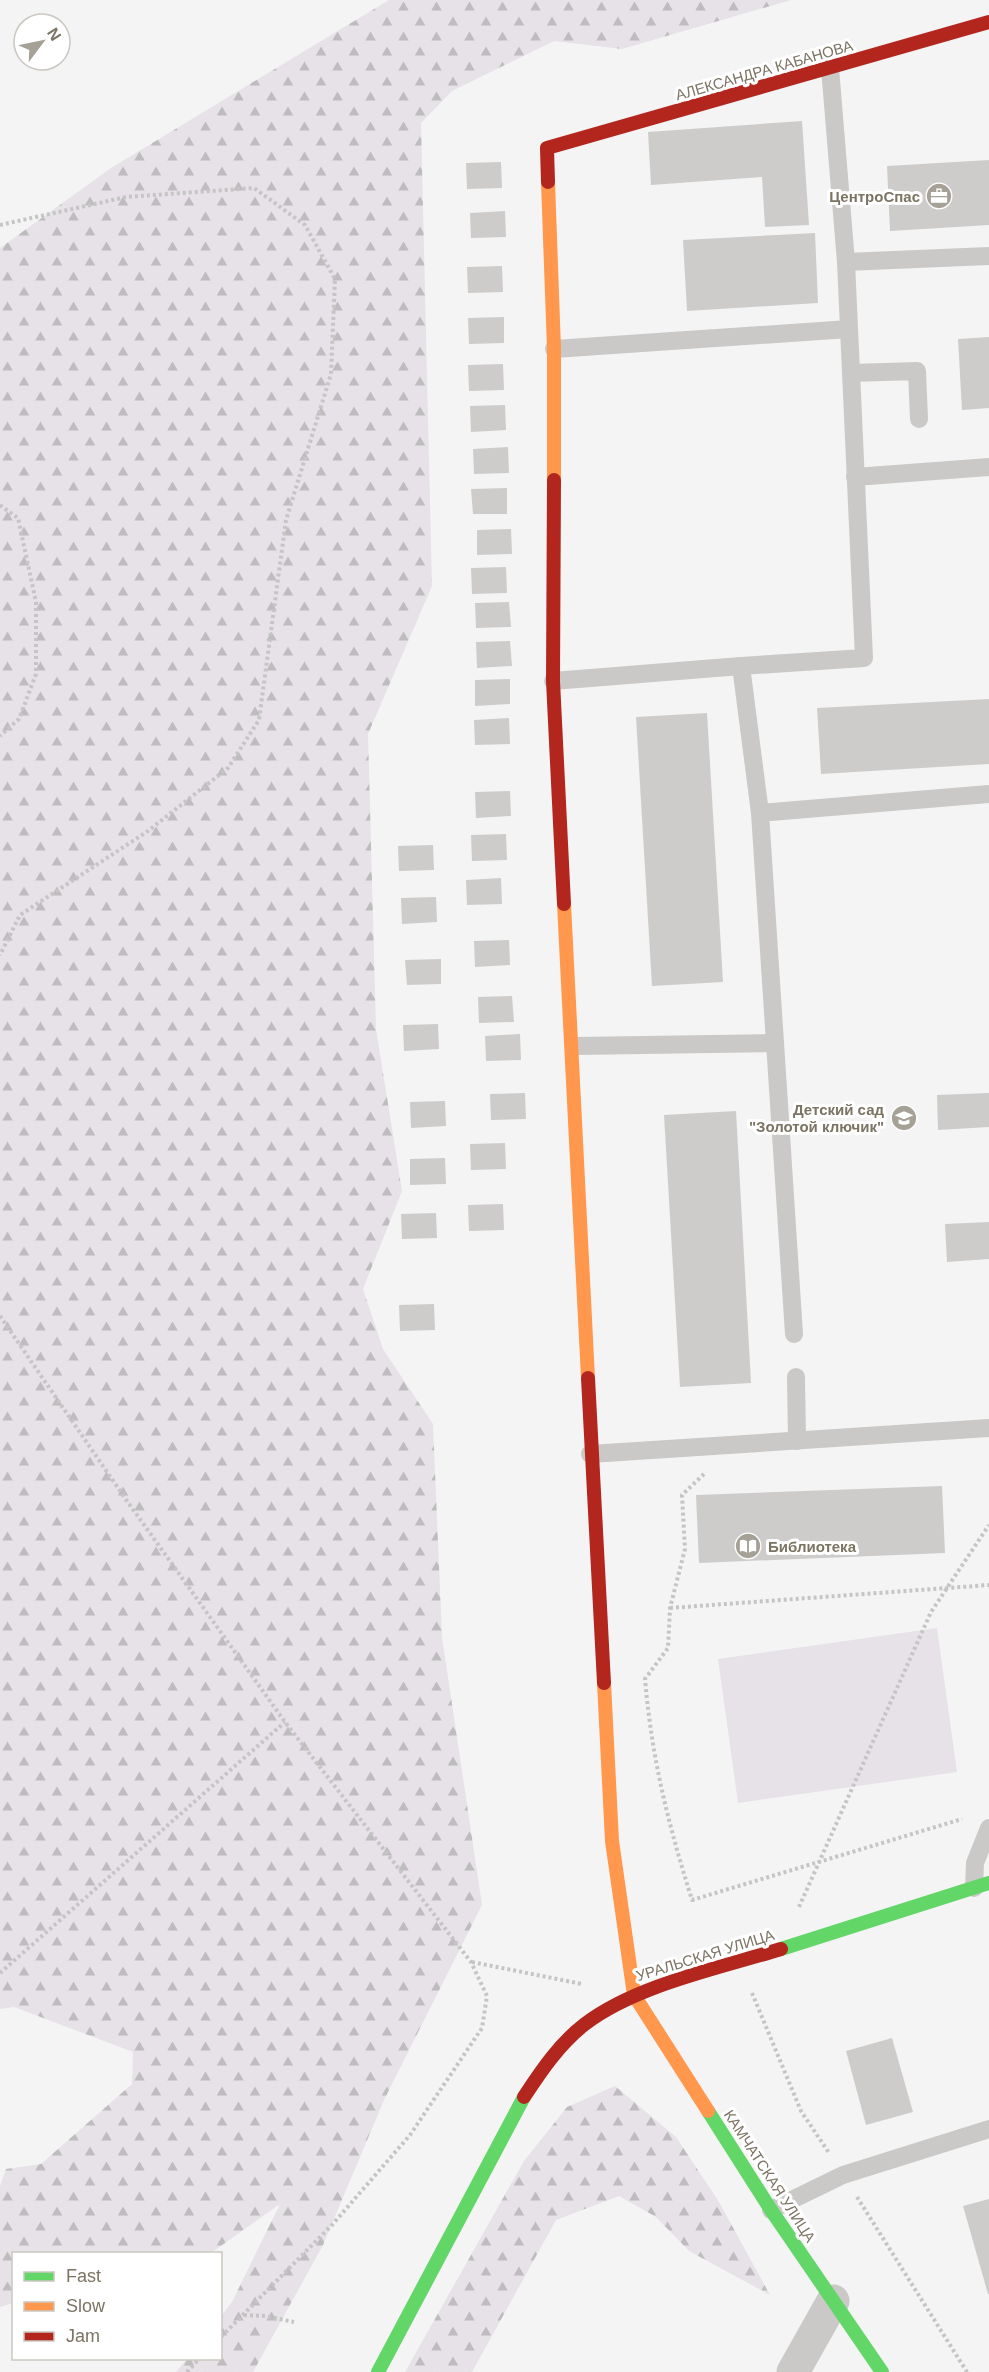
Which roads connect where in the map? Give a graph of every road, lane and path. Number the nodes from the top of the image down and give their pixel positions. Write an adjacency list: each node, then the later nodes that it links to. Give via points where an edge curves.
1 (989, 22): 2 (street, АЛЕКСАНДРА КАБАНОВА)
2 (830, 68): 5 (lane); 7 (street, АЛЕКСАНДРА КАБАНОВА, via 547,148)
3 (0, 225): 18 (path, via 126,197 254,188 305,225 335,279 332,374 286,520 259,720 228,768 148,831 20,915)
4 (989, 256): 5 (lane)
5 (846, 262): 6 (lane)
6 (849, 329): 7 (lane); 8 (lane)
7 (554, 349): 14 (street)
8 (851, 373): 9 (lane, via 917,371); 11 (lane)
9 (919, 419)
10 (989, 467): 11 (lane)
11 (855, 477): 13 (lane, via 864,658)
12 (0, 505): 15 (path, via 18,518 36,602 36,674 19,719)
13 (741, 666): 14 (lane); 17 (lane)
14 (553, 681): 20 (street)
15 (0, 735)
16 (989, 795): 17 (lane)
17 (760, 813): 19 (lane)
18 (0, 955)
19 (775, 1043): 20 (lane); 22 (lane)
20 (574, 1046): 27 (street)
21 (0, 1316): 32 (path)
22 (794, 1334)
23 (796, 1377): 25 (lane)
24 (989, 1428): 25 (lane)
25 (797, 1441): 26 (lane)
26 (735, 1445): 27 (lane); 31 (path, via 682,1495 685,1549)
27 (591, 1454): 40 (street, via 612,1841)
28 (989, 1525): 30 (path)
29 (989, 1585): 30 (path)
30 (947, 1588): 31 (path); 35 (path, via 930,1612)
31 (670, 1608): 35 (path, via 669,1648 645,1679 650,1737 666,1819 692,1900)
32 (285, 1722): 38 (path); 39 (path)
33 (966, 1818): 35 (path)
34 (989, 1828): 36 (lane, via 975,1863)
35 (819, 1863): 37 (path)
36 (982, 1886): 40 (street, УРАЛЬСКАЯ УЛИЦА)
37 (798, 1910)
38 (471, 1962): 40 (path); 44 (path, via 487,1996 482,2028 410,2135 332,2225)
39 (0, 1973)
40 (634, 1995): 42 (street, КАМЧАТСКАЯ УЛИЦА); 49 (street, УРАЛЬСКАЯ УЛИЦА, via 585,2024 534,2081)
41 (989, 2129): 42 (lane, via 843,2175)
42 (771, 2210): 43 (street, КАМЧАТСКАЯ УЛИЦА)
43 (833, 2301): 50 (street); 51 (street, КАМЧАТСКАЯ УЛИЦА)
44 (243, 2315): 45 (path); 46 (path)
45 (294, 2322)
46 (222, 2336)
47 (198, 2360): 48 (path)
48 (187, 2372)
49 (378, 2372)
50 (793, 2372)
51 (882, 2372)

